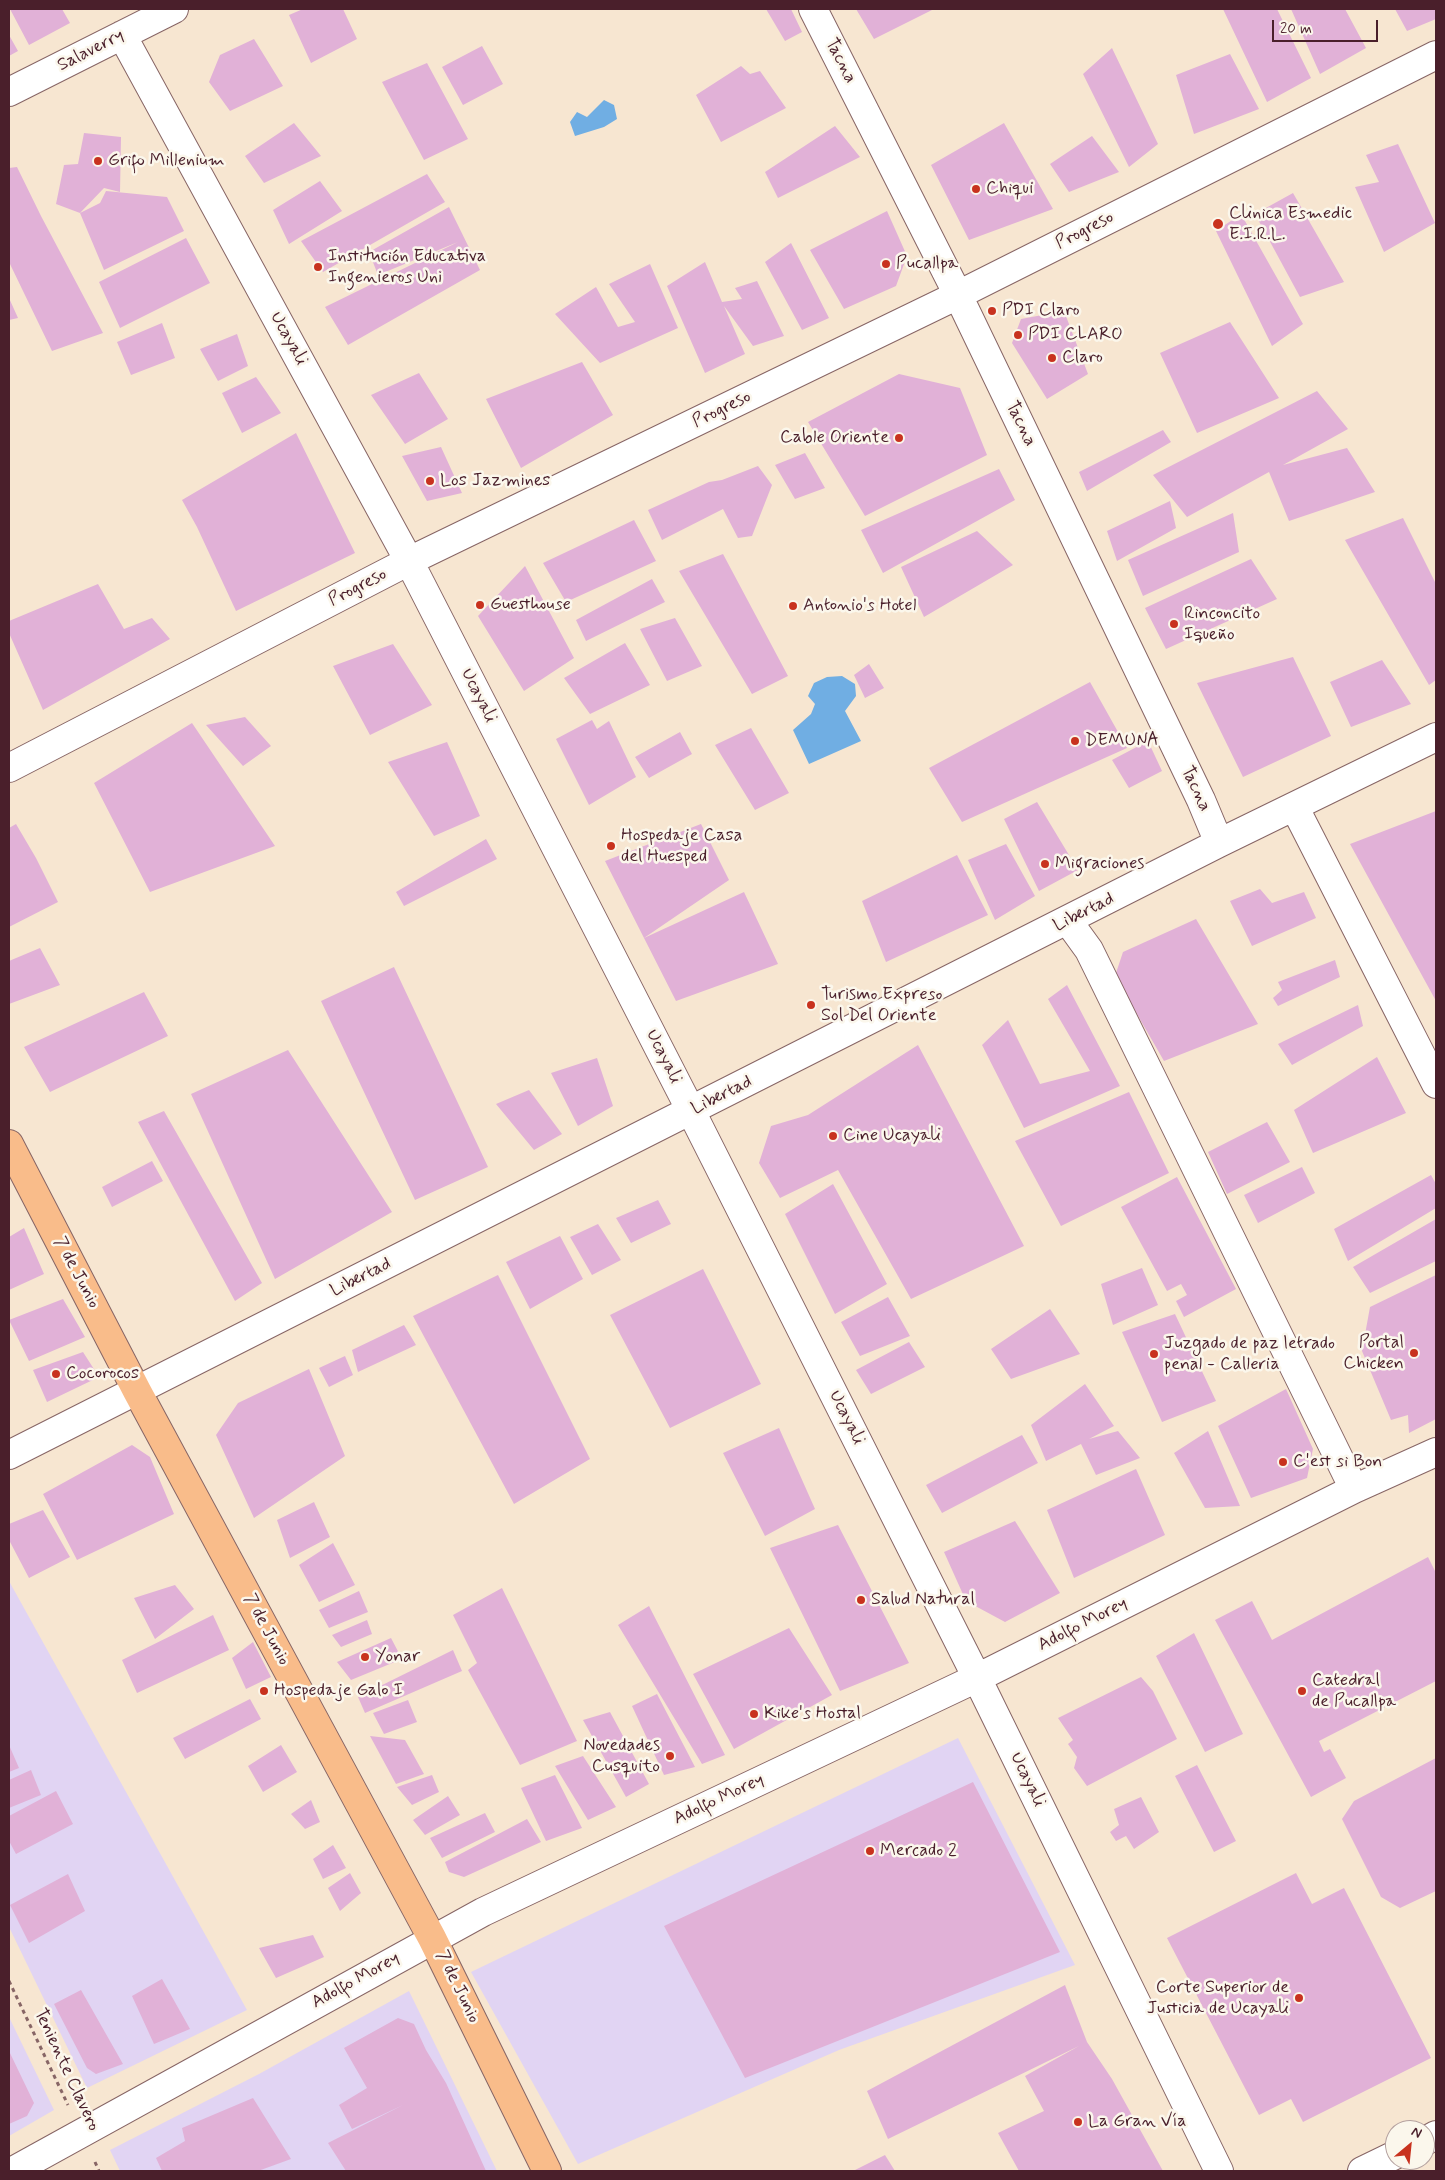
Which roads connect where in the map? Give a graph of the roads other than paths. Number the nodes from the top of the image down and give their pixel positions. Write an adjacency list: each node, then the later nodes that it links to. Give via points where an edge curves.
1 (174, 9): 3 (street, Salaverry)
2 (813, 9): 6 (street, Tacna)
3 (122, 35): 5 (street, Salaverry); 7 (street, Ucayali)
4 (1436, 55): 6 (street, Progreso)
5 (9, 92)
6 (958, 295): 7 (street, Progreso); 11 (street, Tacna)
7 (409, 561): 9 (street, Progreso); 14 (street, Ucayali)
8 (1436, 737): 10 (street, Libertad)
9 (9, 768)
10 (1295, 808): 11 (street, Libertad); 13 (street)
11 (1219, 843): 12 (street, Libertad)
12 (1068, 921): 14 (street, Libertad); 19 (street, via 1089,950)
13 (1436, 1084)
14 (691, 1112): 16 (street, Libertad); 20 (street, Ucayali)
15 (9, 1144): 16 (main road, 7 de Junio)
16 (137, 1391): 18 (street, Libertad); 21 (main road, 7 de Junio)
17 (1436, 1452): 19 (street, Adolfo Morey)
18 (9, 1455)
19 (1354, 1489): 20 (street, Adolfo Morey)
20 (977, 1678): 21 (street, Adolfo Morey); 25 (street, Ucayali)
21 (432, 1938): 23 (street, Adolfo Morey); 24 (main road, 7 de Junio)
22 (1385, 2160): 26 (street)
23 (13, 2171)
24 (547, 2171)
25 (1219, 2171)
26 (1362, 2171)

